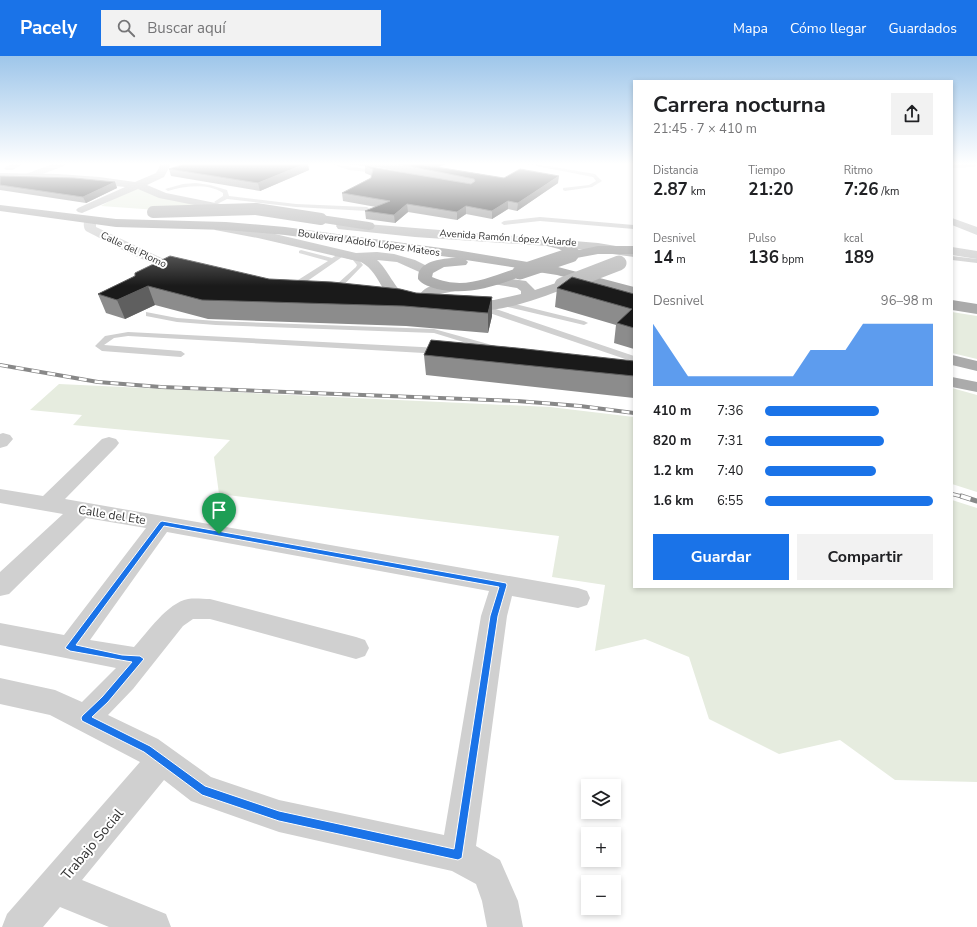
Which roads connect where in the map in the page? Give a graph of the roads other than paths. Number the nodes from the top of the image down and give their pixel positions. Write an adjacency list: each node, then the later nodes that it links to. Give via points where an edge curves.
1 (30, 205): 9 (main road, Boulevard Adolfo López Mateos)
2 (104, 205): 9 (street)
3 (205, 205): 19 (street, Avenida Ramón López Velarde, via 384,231)
4 (250, 205): 15 (street, Avenida Ramón López Velarde, via 342,218)
5 (291, 205): 7 (lane)
6 (0, 208): 9 (main road, Boulevard Adolfo López Mateos)
7 (367, 209)
8 (107, 214): 9 (main road, Boulevard Adolfo López Mateos); 15 (main road, bridge, via 252,209); 23 (main road, Boulevard Adolfo López Mateos, via 258,220)
9 (86, 215): 14 (main road, Boulevard Adolfo López Mateos, via 137,224); 39 (street, Calle del Plomo, via 90,229 169,266)
10 (612, 220): 12 (lane)
11 (953, 221): 17 (street)
12 (633, 222)
13 (504, 223): 16 (lane, via 540,219)
14 (214, 226): 31 (street, Boulevard Adolfo López Mateos); 37 (main road, Boulevard Adolfo López Mateos, via 285,231 456,254)
15 (369, 226): 20 (street, Avenida Ramón López Velarde)
16 (633, 227)
17 (975, 230): 18 (street)
18 (953, 234)
19 (552, 243): 20 (street, Avenida Ramón López Velarde); 27 (main road, via 564,246)
20 (589, 244): 21 (street)
21 (609, 247): 22 (main road); 26 (street); 27 (main road); 36 (street, via 620,254)
22 (633, 249)
23 (513, 251)
24 (953, 251): 28 (street)
25 (301, 252): 33 (lane)
26 (633, 253)
27 (573, 254): 37 (main road, bridge)
28 (977, 254)
29 (541, 255): 36 (main road)
30 (341, 256): 31 (lane); 33 (lane); 44 (lane, via 356,259 360,265)
31 (356, 256): 38 (street, via 376,254 408,260); 48 (street, Boulevard Adolfo López Mateos, via 376,264 390,288)
32 (953, 258): 35 (lane)
33 (333, 260): 42 (lane)
34 (633, 261): 36 (street)
35 (977, 261)
36 (621, 268): 47 (street, bridge)
37 (521, 269): 38 (main road, via 450,262 440,263); 40 (main road); 43 (main road, via 558,271)
38 (426, 271): 41 (main road, via 425,278 434,284)
39 (200, 273)
40 (498, 281): 41 (main road, via 478,287); 47 (street, via 521,284 528,289)
41 (450, 288): 51 (street, via 432,290 427,294 430,299)
42 (282, 291): 44 (street)
43 (633, 292)
44 (331, 294): 45 (street)
45 (350, 294)
46 (379, 296): 48 (street)
47 (528, 297): 50 (street)
48 (400, 298): 51 (street)
49 (953, 301): 53 (street)
50 (504, 303): 54 (street); 59 (lane)
51 (444, 304): 54 (street)
52 (953, 305): 56 (main road)
53 (977, 305)
54 (475, 306): 63 (lane)
55 (953, 309): 57 (street)
56 (977, 309)
57 (977, 313)
58 (149, 314): 62 (lane, via 177,320 216,323 434,331 504,354)
59 (584, 323)
60 (450, 352): 61 (lane, via 128,334 113,336 99,346)
61 (181, 354)
62 (481, 354)
63 (633, 359)
64 (953, 360): 65 (main road)
65 (977, 366)
66 (953, 382): 67 (main road)
67 (977, 387)
68 (109, 443): 70 (street)
69 (0, 496): 70 (street, Calle del Ete)
70 (48, 504): 72 (street, Calle del Ete)
71 (0, 508): 72 (street, Calle del Ete)
72 (76, 515): 73 (street, Calle del Ete); 75 (street)
73 (162, 524): 74 (street, Calle del Ete); 78 (street)
74 (503, 585): 76 (street, Calle del Ete); 84 (street, via 494,616)
75 (0, 587)
76 (578, 598)
77 (0, 634): 78 (street)
78 (70, 648): 80 (street)
79 (356, 648): 80 (street, via 210,608 188,609 174,619)
80 (140, 659): 82 (street, via 114,690)
81 (4, 697): 82 (street, via 55,703)
82 (85, 718): 83 (street)
83 (162, 759): 84 (street, via 202,790 279,816); 85 (street, Trabajo Social)
84 (458, 855): 88 (street, via 488,872 500,901)
85 (55, 887): 86 (street, Trabajo Social); 87 (street)
86 (20, 927)
87 (153, 927)
88 (505, 927)

